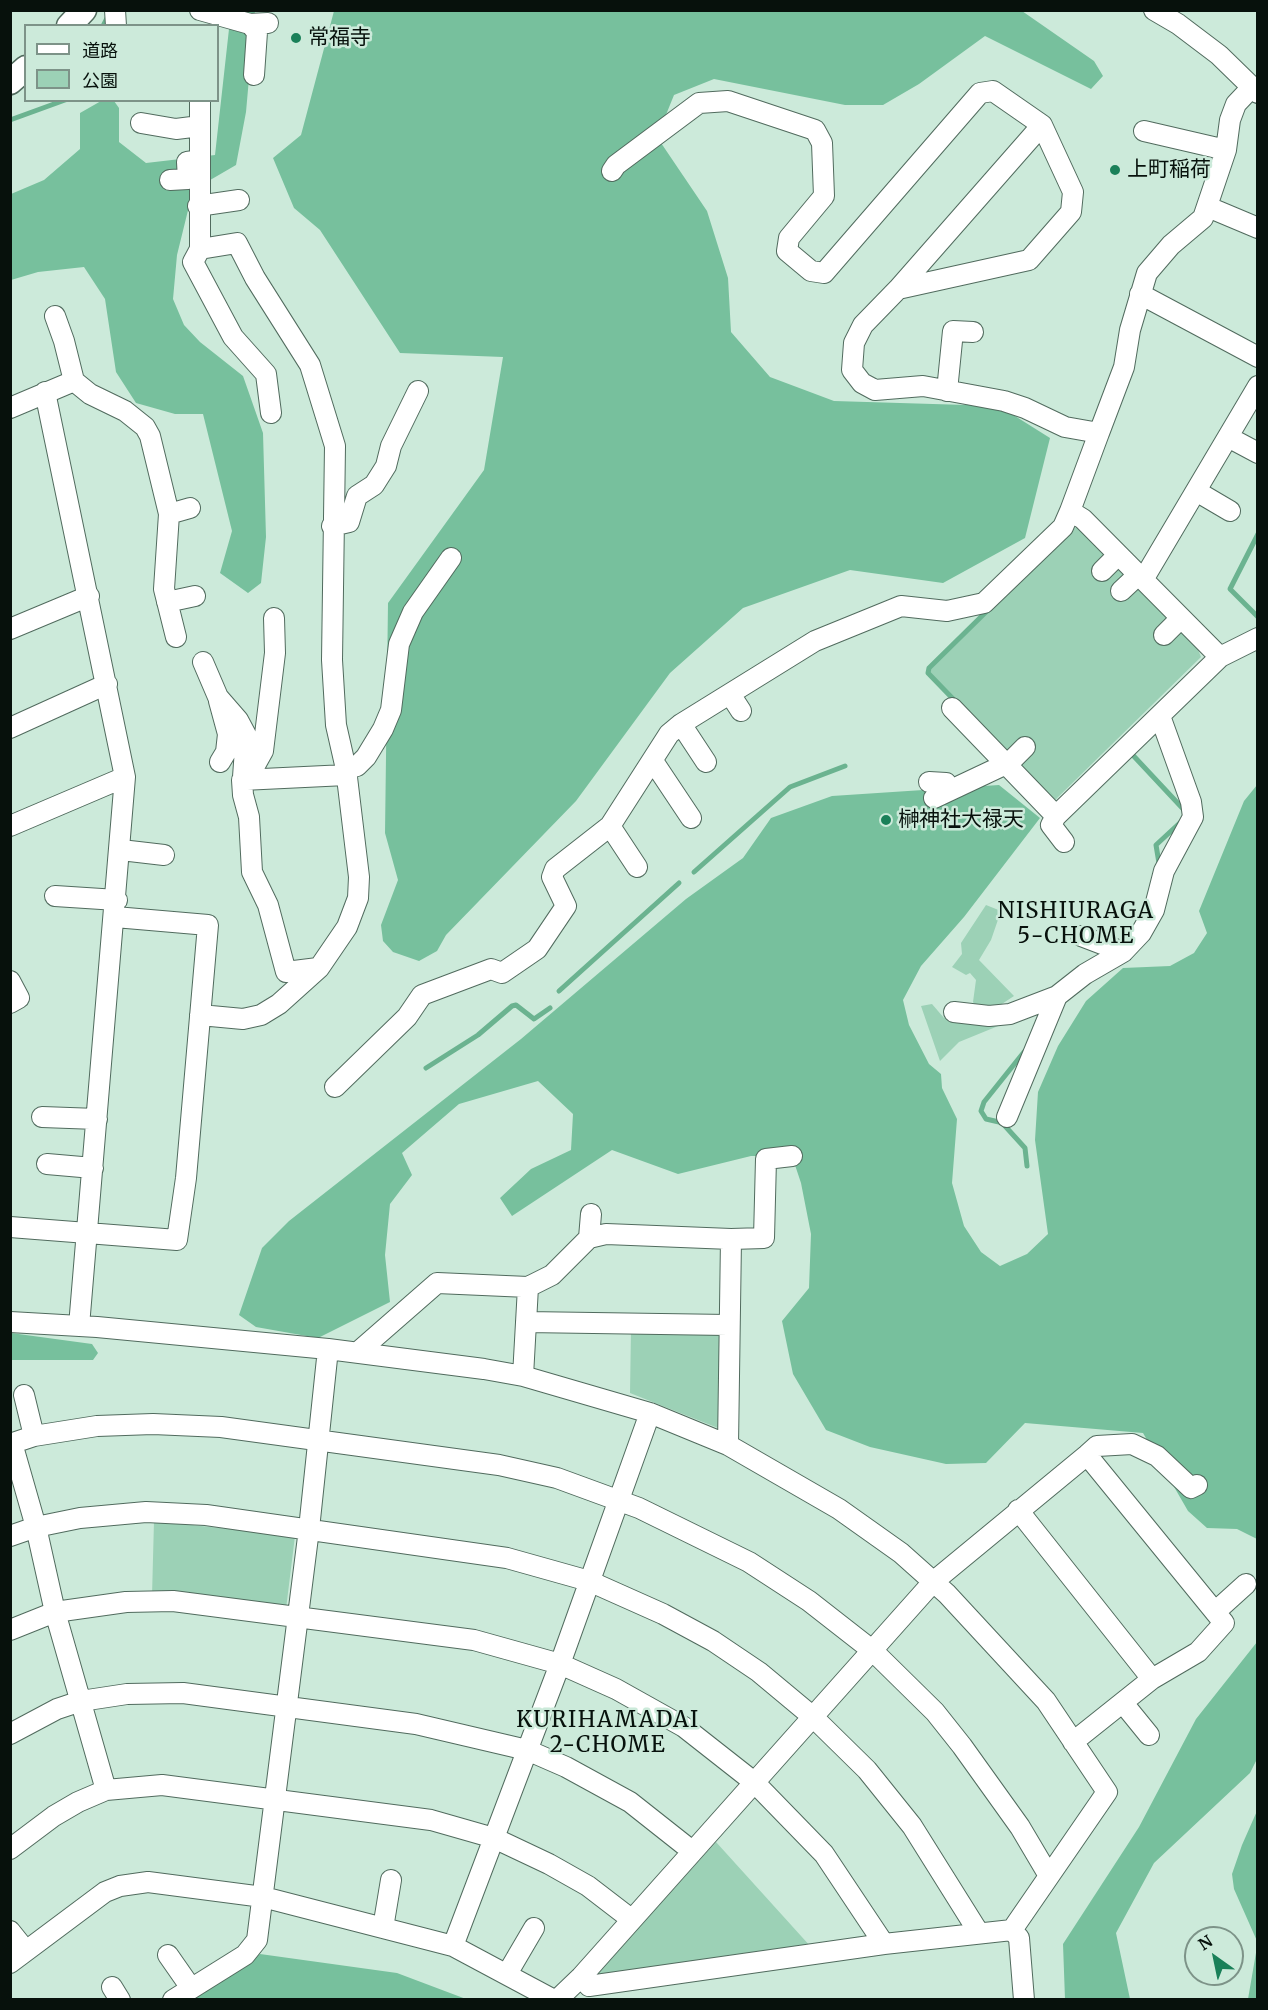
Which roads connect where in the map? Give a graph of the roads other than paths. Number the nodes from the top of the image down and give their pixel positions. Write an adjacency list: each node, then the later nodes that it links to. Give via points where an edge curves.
1 (84, 10): 4 (main road)
2 (1154, 10): 8 (street, via 1212,50)
3 (204, 11): 6 (street, via 259,23)
4 (71, 24)
5 (24, 70): 7 (main road)
6 (254, 75)
7 (10, 82)
8 (1255, 89): 14 (street, via 1236,104)
9 (200, 102): 12 (street)
10 (141, 123): 12 (street, via 176,129)
11 (1042, 125): 16 (street, via 993,91 980,93 824,273 810,271 787,251 789,238 824,196 822,143 815,130 728,101 699,103); 23 (street); 23 (street, via 1073,192 1071,212 1029,260)
12 (200, 126): 15 (street)
13 (1144, 131): 14 (street)
14 (1226, 150): 20 (street)
15 (200, 160): 17 (street, via 187,162 188,179); 19 (street)
16 (612, 171)
17 (170, 180)
18 (239, 200): 19 (street)
19 (198, 206): 22 (street)
20 (1208, 207): 21 (street); 24 (street, via 1203,218 1157,259)
21 (1257, 228)
22 (200, 249): 34 (street, via 193,262 234,337 266,374); 43 (street, via 237,243 310,365 335,446)
23 (898, 289): 30 (street, via 863,325 852,352 854,376 875,390 923,386)
24 (1140, 294): 27 (street); 35 (street, via 1124,367)
25 (55, 316): 28 (street)
26 (973, 332): 30 (street, via 954,331)
27 (1257, 357)
28 (74, 381): 31 (street); 42 (street, via 124,411 159,439)
29 (1257, 386): 36 (street)
30 (947, 391): 35 (street, via 1004,402 1065,427)
31 (45, 392): 33 (street); 49 (street)
32 (418, 392): 43 (street, via 374,485 357,496 349,522)
33 (10, 408)
34 (271, 413)
35 (1100, 433): 40 (street)
36 (1228, 436): 37 (street); 38 (street)
37 (1257, 453)
38 (1197, 491): 41 (street); 47 (street)
39 (190, 508): 42 (street)
40 (1070, 511): 44 (street); 61 (street, via 1063,527 1023,578 984,603 947,611 901,606 815,641)
41 (1230, 511)
42 (169, 514): 51 (street, via 164,589)
43 (332, 526): 73 (street, via 334,703)
44 (1118, 555): 46 (street); 47 (street)
45 (451, 558): 73 (street, via 413,612 399,644 391,710 383,729 366,757)
46 (1102, 572)
47 (1140, 577): 48 (street); 53 (street)
48 (1121, 591)
49 (89, 596): 54 (street); 60 (street)
50 (195, 596): 51 (street)
51 (167, 602): 56 (street)
52 (273, 618): 75 (street, via 275,653 263,751)
53 (1181, 618): 55 (street); 58 (street)
54 (10, 629)
55 (1164, 635)
56 (176, 637)
57 (1257, 638): 58 (street)
58 (1220, 657): 65 (street, via 1170,696)
59 (204, 662): 62 (street)
60 (107, 684): 67 (street); 74 (street)
61 (730, 694): 64 (street); 66 (street)
62 (218, 697): 70 (street, via 228,734 226,752); 75 (street, via 246,735)
63 (957, 707): 72 (street)
64 (741, 711)
65 (1160, 716): 77 (street); 88 (street, via 1193,816 1156,873 1142,933)
66 (681, 724): 69 (street, via 669,734); 71 (street)
67 (10, 728)
68 (1025, 747): 72 (street)
69 (653, 761): 78 (street); 80 (street)
70 (220, 762)
71 (706, 762)
72 (1005, 766): 76 (street); 77 (street)
73 (346, 772): 75 (street); 89 (street, via 358,898 347,927)
74 (125, 777): 79 (street); 82 (street)
75 (245, 779): 89 (street, via 243,795 249,817 252,872 268,905 286,972)
76 (937, 790)
77 (1056, 816): 81 (street, via 1051,825)
78 (691, 818)
79 (10, 826)
80 (610, 826): 84 (street); 95 (street, via 555,869 552,877 566,906 537,949 502,973 491,969 422,995 407,1017)
81 (1064, 842)
82 (121, 850): 83 (street); 86 (street)
83 (164, 855)
84 (637, 867)
85 (54, 896): 86 (street)
86 (116, 909): 94 (street, via 208,925); 98 (street)
87 (1081, 936): 88 (street)
88 (1124, 952): 91 (street, via 1085,974)
89 (319, 968): 94 (street, via 261,1015 243,1019)
90 (10, 981): 92 (street, via 19,998)
91 (1057, 996): 93 (street, via 1010,1014 989,1017); 97 (street)
92 (10, 1003)
93 (954, 1012)
94 (200, 1015): 104 (street, via 177,1240)
95 (334, 1087)
96 (42, 1117): 98 (street)
97 (1007, 1117)
98 (96, 1119): 101 (street)
99 (792, 1156): 106 (street, via 766,1159 764,1238)
100 (47, 1164): 101 (street)
101 (93, 1168): 104 (street)
102 (591, 1214): 105 (street)
103 (10, 1227): 104 (street)
104 (88, 1231): 111 (street)
105 (589, 1238): 106 (street, via 606,1234); 107 (street, via 552,1275)
106 (731, 1239): 110 (street)
107 (528, 1287): 109 (street); 113 (street, via 437,1283)
108 (10, 1322): 111 (street)
109 (526, 1322): 110 (street); 114 (street)
110 (728, 1325): 120 (street)
111 (79, 1326): 112 (street)
112 (328, 1349): 113 (street); 118 (street)
113 (358, 1352): 114 (street)
114 (523, 1376): 116 (street)
115 (24, 1395): 117 (street)
116 (650, 1413): 120 (street); 123 (street)
117 (34, 1436): 118 (street, via 97,1426 153,1424); 119 (street)
118 (319, 1440): 123 (street, via 499,1465 557,1478); 126 (street)
119 (11, 1443): 125 (street)
120 (728, 1444): 129 (street, via 839,1509 901,1553)
121 (1086, 1455): 122 (street, via 1097,1446 1132,1444 1157,1456 1191,1488); 124 (street); 132 (street)
122 (1197, 1485)
123 (619, 1500): 128 (street); 135 (street, via 749,1562)
124 (1018, 1510): 129 (street); 137 (street)
125 (36, 1527): 126 (street, via 146,1512 206,1515); 127 (street); 131 (street)
126 (309, 1529): 128 (street, via 507,1558); 133 (street)
127 (10, 1536)
128 (589, 1581): 136 (street); 141 (street, via 713,1641 759,1672)
129 (933, 1582): 135 (street); 144 (street, via 1023,1674)
130 (1246, 1584): 132 (street)
131 (55, 1612): 133 (street, via 126,1602 173,1601); 134 (street); 138 (street)
132 (1215, 1612): 137 (street, via 1224,1623 1205,1645)
133 (297, 1615): 136 (street, via 501,1645); 140 (street)
134 (10, 1630)
135 (873, 1651): 141 (street); 152 (street, via 935,1712 962,1746 1020,1827)
136 (560, 1664): 145 (street); 146 (street, via 616,1689 684,1727)
137 (1152, 1679): 139 (street)
138 (81, 1701): 140 (street, via 127,1694 183,1693); 142 (street); 147 (street)
139 (1123, 1703): 143 (street); 144 (street)
140 (286, 1707): 145 (street, via 416,1724); 148 (street)
141 (813, 1717): 146 (street); 160 (street, via 867,1770 912,1826)
142 (10, 1734)
143 (1149, 1735)
144 (1073, 1742): 152 (street, via 1107,1792)
145 (527, 1750): 149 (street); 151 (street, via 608,1788)
146 (754, 1782): 151 (street); 161 (street, via 824,1854)
147 (106, 1790): 148 (street, via 162,1785); 150 (street, via 54,1816)
148 (274, 1799): 149 (street, via 431,1820); 154 (street)
149 (494, 1838): 155 (street, via 588,1886); 162 (street)
150 (10, 1850)
151 (692, 1851): 155 (street)
152 (1049, 1876): 158 (street)
153 (390, 1880): 156 (street)
154 (263, 1897): 156 (street); 164 (street, via 148,1882 120,1886 89,1902); 167 (street, via 255,1946)
155 (631, 1919): 166 (street)
156 (383, 1928): 162 (street)
157 (534, 1928): 165 (street)
158 (1012, 1930): 160 (street); 170 (street, via 1019,1938)
159 (10, 1931): 164 (street)
160 (979, 1933): 161 (street)
161 (884, 1944): 166 (street, via 589,1986)
162 (453, 1946): 165 (street)
163 (168, 1955): 167 (street)
164 (18, 1957)
165 (507, 1974): 169 (street)
166 (581, 1977): 169 (street)
167 (191, 1988): 168 (street)
168 (173, 2000)
169 (556, 2000)
170 (1024, 2000)

